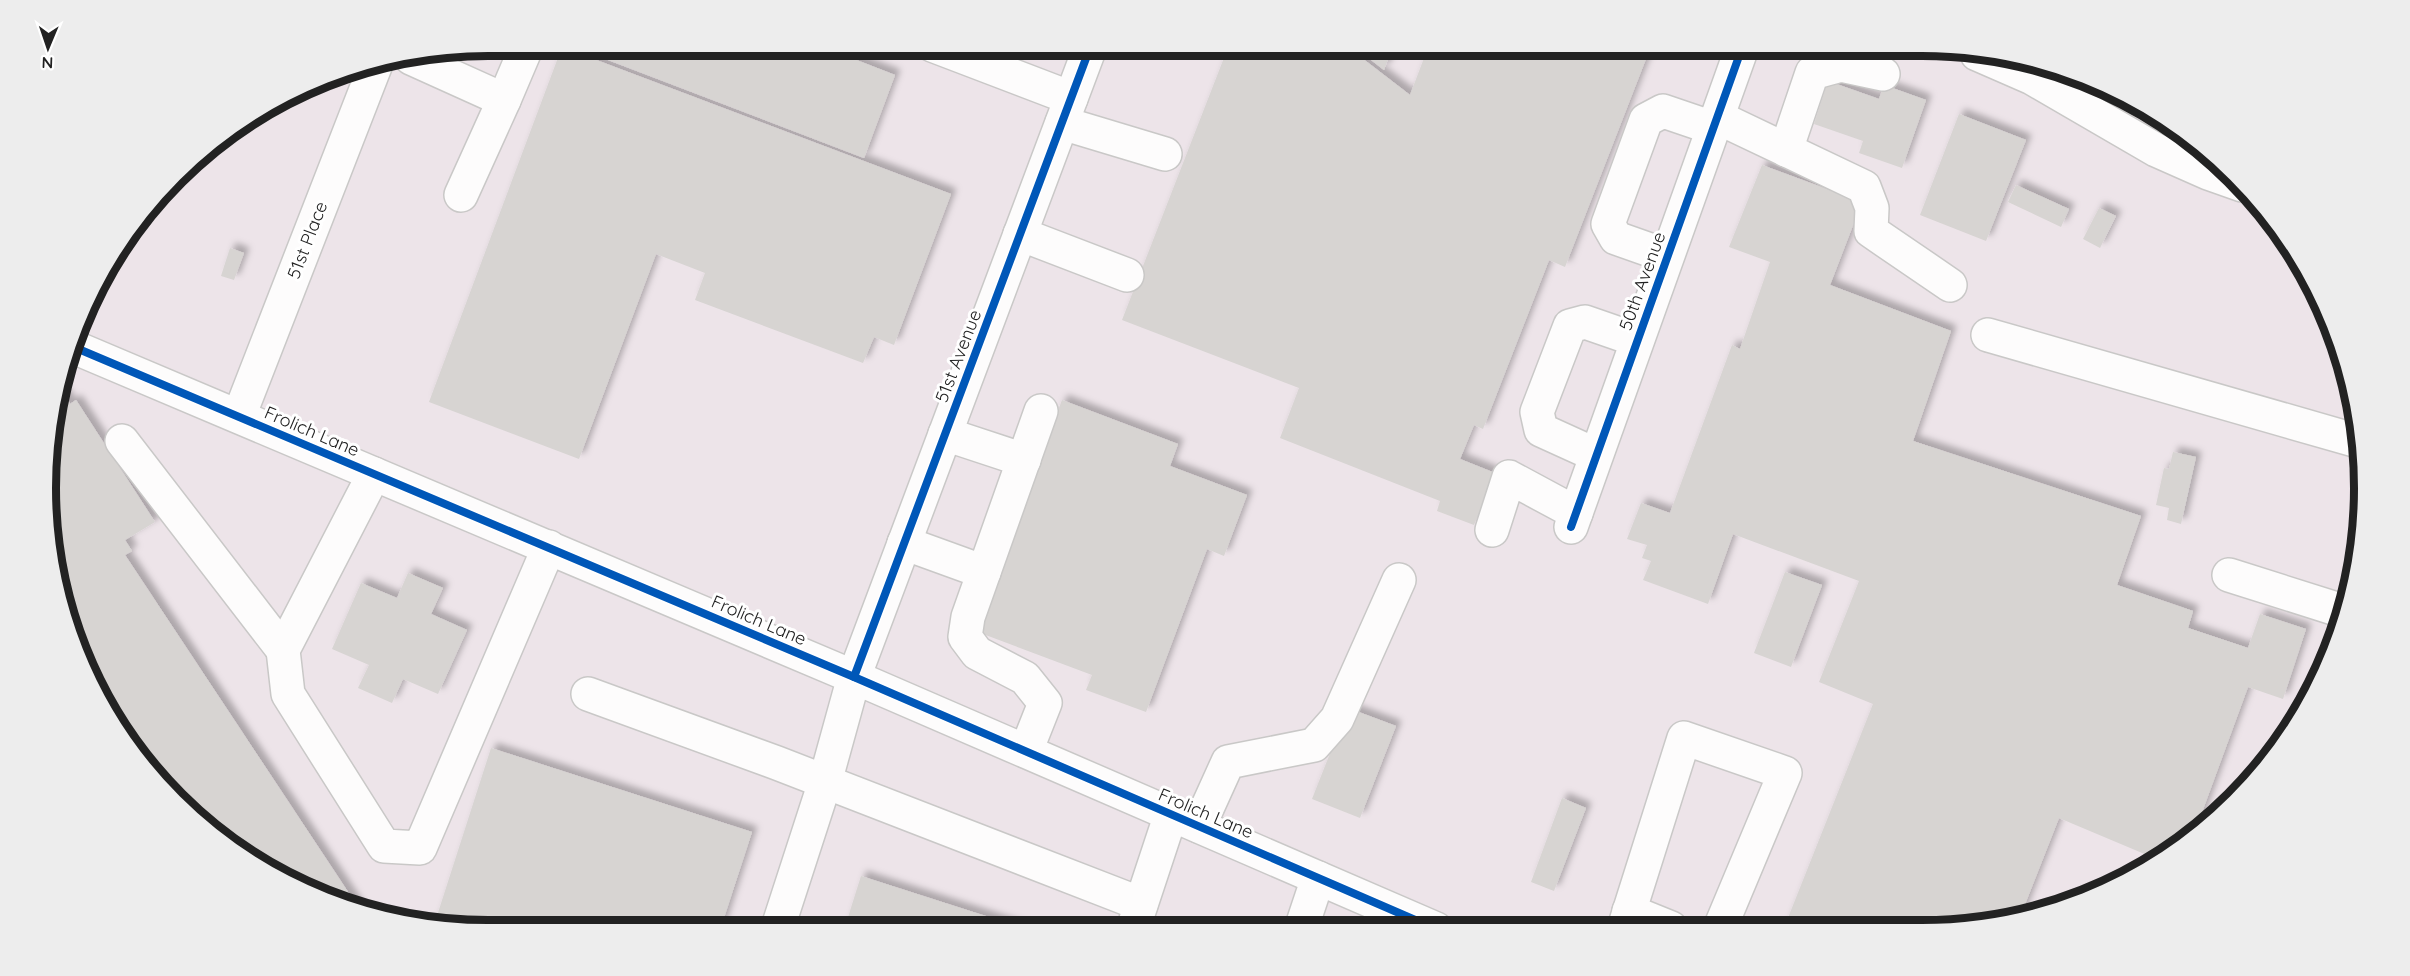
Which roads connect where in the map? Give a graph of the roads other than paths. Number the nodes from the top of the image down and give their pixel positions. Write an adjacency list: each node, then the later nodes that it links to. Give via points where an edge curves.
1 (523, 56): 10 (street)
2 (955, 56): 11 (street)
3 (1087, 56): 11 (street, 51st Avenue)
4 (1739, 56): 12 (street, 50th Avenue)
5 (419, 61): 10 (street)
6 (1996, 62): 9 (street, via 2032,78)
7 (373, 71): 26 (street, 51st Place)
8 (1883, 74): 13 (street, via 1841,65 1812,73)
9 (2076, 87): 14 (street, via 2131,136)
10 (504, 100): 17 (street)
11 (1066, 110): 15 (street); 18 (street, 51st Avenue)
12 (1715, 123): 13 (street); 19 (street, 50th Avenue); 19 (street, via 1663,111 1646,120 1608,224 1616,238)
13 (1786, 150): 21 (street, via 1864,187 1872,208 1870,231)
14 (2188, 152): 16 (street)
15 (1165, 154)
16 (2209, 165)
17 (461, 195)
18 (1020, 234): 20 (street); 27 (street, 51st Avenue)
19 (1667, 256): 23 (street, 50th Avenue)
20 (1127, 276)
21 (1950, 285)
22 (1988, 335): 28 (street)
23 (1637, 340): 30 (street, 50th Avenue); 30 (street, via 1585,322 1570,326 1537,412 1541,430)
24 (78, 349): 26 (street, Frolich Lane)
25 (1041, 411): 31 (street)
26 (239, 416): 32 (street, Frolich Lane)
27 (945, 434): 31 (street); 34 (street, 51st Avenue)
28 (2352, 439)
29 (122, 441): 40 (street)
30 (1596, 455): 33 (street, 50th Avenue, via 1573,520 1509,477)
31 (1024, 460): 36 (street)
32 (374, 474): 35 (street, Frolich Lane); 40 (street)
33 (1492, 530)
34 (904, 543): 36 (street); 41 (street, 51st Avenue)
35 (549, 548): 40 (street, via 420,848 384,846 288,694); 41 (street, Frolich Lane)
36 (984, 573): 43 (street, via 965,637 977,653 1025,678 1046,703)
37 (2229, 575): 39 (street)
38 (1399, 580): 45 (street, via 1337,719 1314,744 1228,762)
39 (2337, 609)
40 (283, 650)
41 (854, 677): 43 (street, Frolich Lane); 44 (street, 51st Avenue)
42 (588, 694): 44 (street)
43 (1026, 751): 45 (street, Frolich Lane)
44 (825, 782): 47 (street); 49 (street, 51st Avenue)
45 (1185, 820): 46 (street, Frolich Lane); 47 (street)
46 (1318, 878): 50 (street); 51 (street, Frolich Lane)
47 (1137, 917)
48 (1627, 919): 52 (street, via 1684,738 1785,773)
49 (780, 920)
50 (1304, 920)
51 (1417, 920)
52 (1723, 920)

